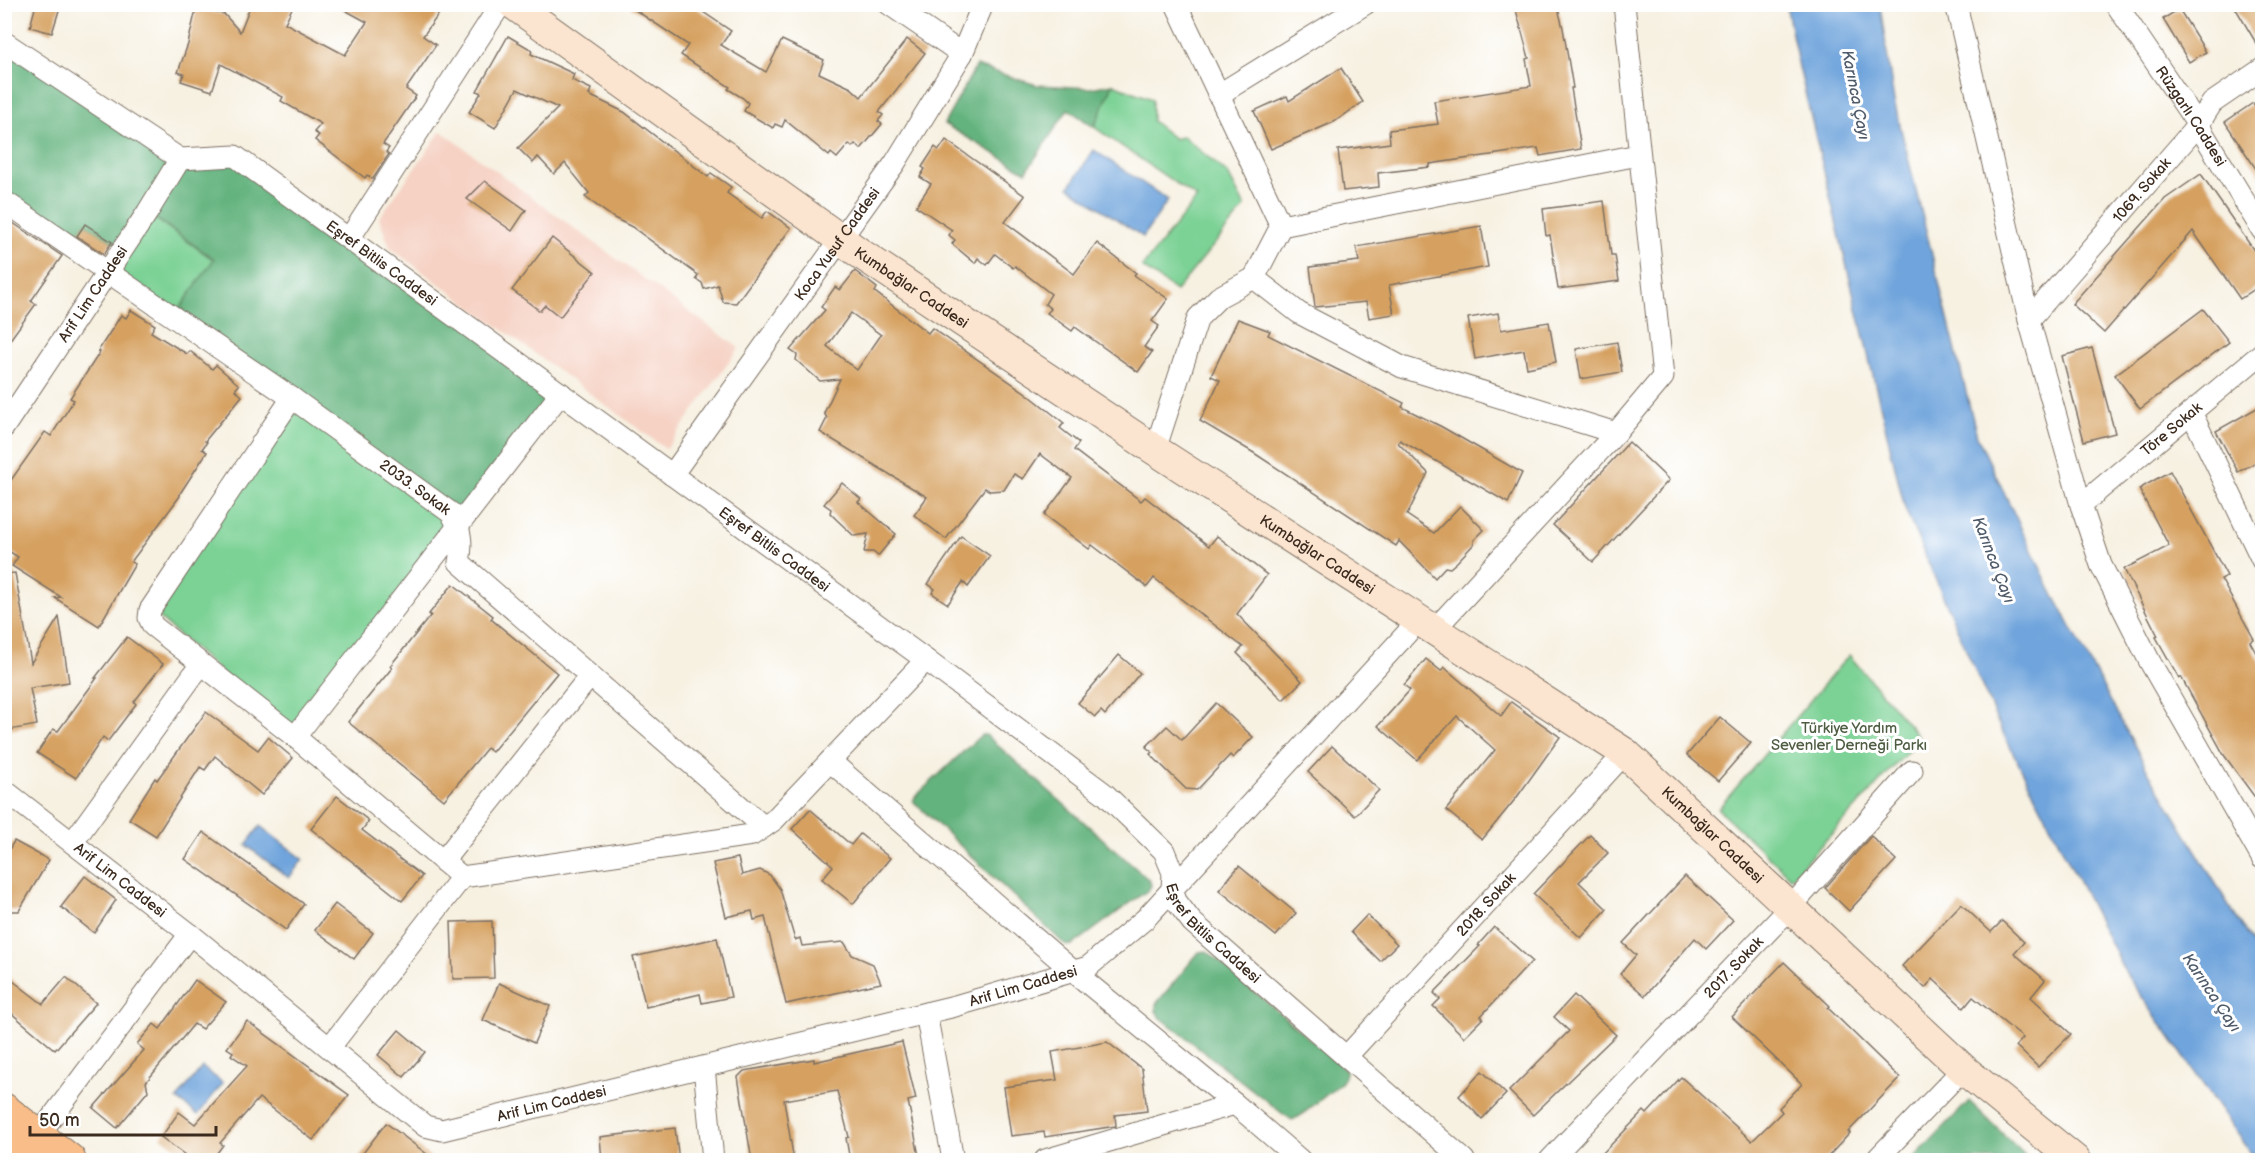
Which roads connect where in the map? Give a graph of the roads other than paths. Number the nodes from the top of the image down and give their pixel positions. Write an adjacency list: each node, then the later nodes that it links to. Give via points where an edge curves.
1 (501, 4): 20 (street)
2 (513, 4): 21 (main road, Kumbağlar Caddesi)
3 (889, 4): 11 (street)
4 (983, 4): 11 (street, Koca Yusuf Caddesi)
5 (1176, 4): 13 (street)
6 (1365, 4): 13 (street)
7 (1624, 4): 15 (street, Arif Lim Caddesi)
8 (1956, 4): 24 (street)
9 (2116, 4): 14 (street, Rüzgarlı Caddesi)
10 (4, 42): 16 (street)
11 (962, 54): 21 (street, Koca Yusuf Caddesi, via 895,163)
12 (2262, 69): 14 (street, 1069. Sokak, via 2212,103)
13 (1218, 95): 18 (street)
14 (2198, 125): 19 (street, Rüzgarlı Caddesi); 24 (street, 1069. Sokak)
15 (1638, 155): 18 (street); 30 (street, Arif Lim Caddesi, via 1663,377)
16 (180, 159): 20 (street, Eşref Bitlis Caddesi, via 235,156); 22 (street, Arif Lim Caddesi)
17 (4, 201): 22 (street, 2033. Sokak)
18 (1281, 226): 23 (street)
19 (2262, 230)
20 (349, 239): 26 (street, Eşref Bitlis Caddesi)
21 (841, 240): 31 (main road, Kumbağlar Caddesi); 32 (street, Koca Yusuf Caddesi)
22 (107, 271): 27 (street, 2033. Sokak); 29 (street, Arif Lim Caddesi)
23 (1254, 278): 30 (street, via 1299,313 1402,367); 31 (street, via 1219,297 1198,318)
24 (2029, 320): 33 (street)
25 (2262, 353): 28 (street, Töre Sokak)
26 (561, 393): 32 (street, Eşref Bitlis Caddesi); 34 (street)
27 (292, 398): 34 (street, 2033. Sokak, via 451,513); 38 (street, via 150,610 153,626)
28 (2191, 412): 33 (street, Töre Sokak); 35 (street)
29 (4, 427)
30 (1616, 433): 36 (street, Arif Lim Caddesi)
31 (1155, 450): 36 (main road, Kumbağlar Caddesi)
32 (672, 475): 37 (street, Eşref Bitlis Caddesi)
33 (2081, 506): 47 (street, via 2101,565 2150,662)
34 (458, 524): 39 (street, 2033. Sokak, via 462,550 459,562); 40 (street)
35 (2262, 560)
36 (1427, 624): 41 (main road, Kumbağlar Caddesi); 50 (street, Arif Lim Caddesi)
37 (926, 660): 42 (street); 50 (street, Eşref Bitlis Caddesi, via 1105,794 1164,851 1173,873)
38 (201, 664): 40 (street); 46 (street)
39 (590, 676): 45 (street, 2033. Sokak); 48 (street)
40 (295, 737): 48 (street)
41 (1625, 753): 51 (main road, Kumbağlar Caddesi); 56 (street, 2018. Sokak)
42 (830, 761): 45 (street); 53 (street)
43 (1912, 771): 51 (street, 2017. Sokak)
44 (4, 790): 46 (street, Arif Lim Caddesi)
45 (764, 827): 49 (street, via 752,835)
46 (73, 842): 52 (street, Arif Lim Caddesi)
47 (2262, 858)
48 (443, 861): 49 (street)
49 (462, 877): 55 (street)
50 (1172, 888): 53 (street, Arif Lim Caddesi, via 1145,920 1088,967); 56 (street, Eşref Bitlis Caddesi, via 1179,908 1192,922)
51 (1789, 909): 58 (main road, Kumbağlar Caddesi); 69 (street, 2017. Sokak)
52 (190, 934): 55 (street, Arif Lim Caddesi); 62 (street)
53 (1074, 972): 54 (street, Arif Lim Caddesi); 59 (street)
54 (926, 1013): 57 (street, Arif Lim Caddesi); 65 (street)
55 (330, 1047): 57 (street, Arif Lim Caddesi, via 425,1126 442,1130)
56 (1346, 1057): 68 (street, Eşref Bitlis Caddesi)
57 (704, 1067): 64 (street)
58 (1963, 1069): 70 (street); 71 (main road, Kumbağlar Caddesi)
59 (1235, 1104): 66 (street); 67 (street)
60 (4, 1110): 62 (main road)
61 (4, 1142): 62 (main road)
62 (33, 1148): 63 (main road)
63 (69, 1161)
64 (713, 1161)
65 (952, 1161)
66 (1046, 1161)
67 (1300, 1161)
68 (1464, 1161)
69 (1550, 1161)
70 (1876, 1161)
71 (2075, 1161)

